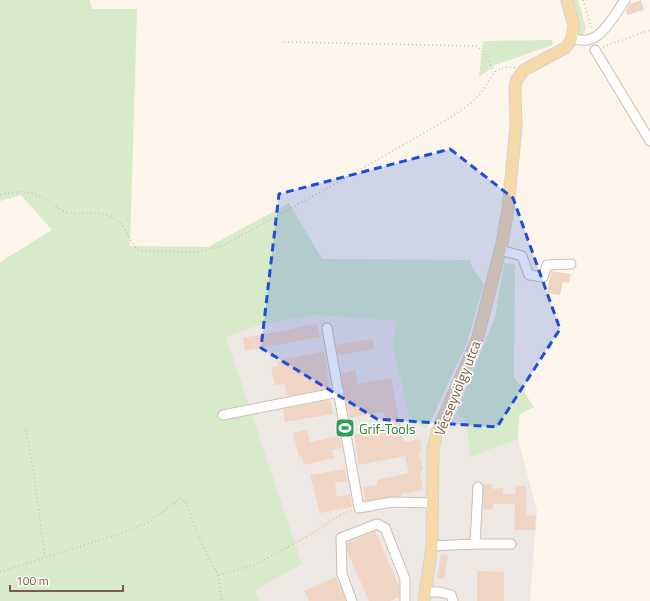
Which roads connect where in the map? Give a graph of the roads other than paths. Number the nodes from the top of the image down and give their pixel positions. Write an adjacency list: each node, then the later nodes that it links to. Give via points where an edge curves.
1 (567, 0): 3 (main road, via 574,26)
2 (625, 0): 3 (street, via 605,30 581,42)
3 (572, 38): 6 (main road, Vécseyvölgy utca, via 565,48 524,70 517,79 515,140 506,226)
4 (595, 50): 5 (street)
5 (650, 141)
6 (500, 250): 7 (street, via 522,256 529,275 543,277 547,265); 12 (main road, Vécseyvölgy utca, via 477,340 437,432 433,456)
7 (571, 264)
8 (327, 328): 9 (street)
9 (339, 392): 10 (street); 12 (street, via 360,508 392,502)
10 (223, 415)
11 (478, 487): 13 (street)
12 (432, 503): 15 (main road, Vécseyvölgy utca)
13 (475, 544): 14 (street); 15 (street)
14 (511, 544)
15 (432, 546): 16 (main road, Vécseyvölgy utca)
16 (425, 596): 19 (street, via 440,592 451,595)
17 (352, 601): 18 (street, via 342,574 342,538 378,524 385,528 405,579)
18 (405, 601)
19 (454, 601)

